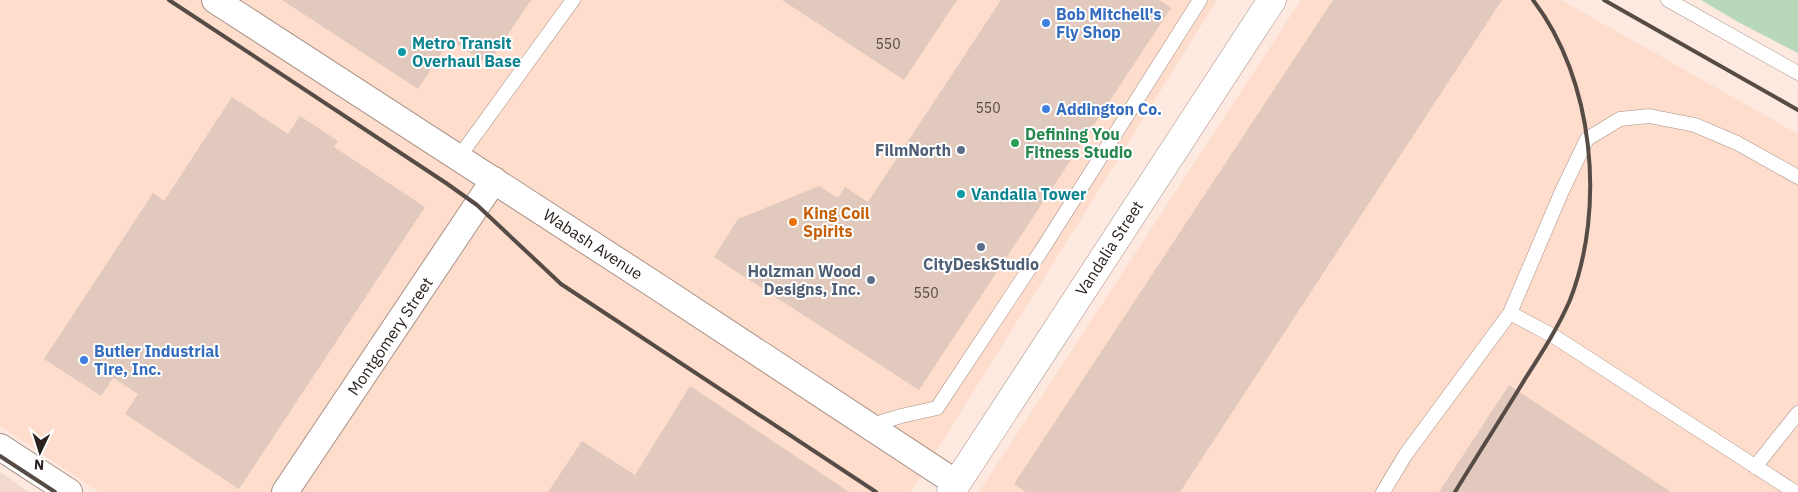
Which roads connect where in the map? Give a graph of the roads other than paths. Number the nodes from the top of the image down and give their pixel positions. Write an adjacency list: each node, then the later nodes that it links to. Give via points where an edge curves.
1 (215, 0): 7 (street, Wabash Avenue)
2 (573, 0): 7 (lane)
3 (1200, 0): 12 (lane, via 937,408)
4 (1668, 0): 6 (lane)
5 (1270, 1): 15 (main road, Vandalia Street)
6 (1798, 73)
7 (459, 157): 9 (street, Wabash Avenue)
8 (1798, 177): 10 (lane, via 1737,143 1695,125 1649,116 1620,119 1587,139)
9 (494, 180): 12 (street, Wabash Avenue); 17 (street, Montgomery Street)
10 (1510, 313): 14 (lane, via 1552,336); 18 (lane, via 1406,454)
11 (1798, 413): 14 (lane)
12 (869, 426): 15 (street, Wabash Avenue)
13 (0, 446): 16 (street)
14 (1755, 467): 19 (lane)
15 (959, 489)
16 (69, 492)
17 (286, 492)
18 (1382, 492)
19 (1795, 492)

